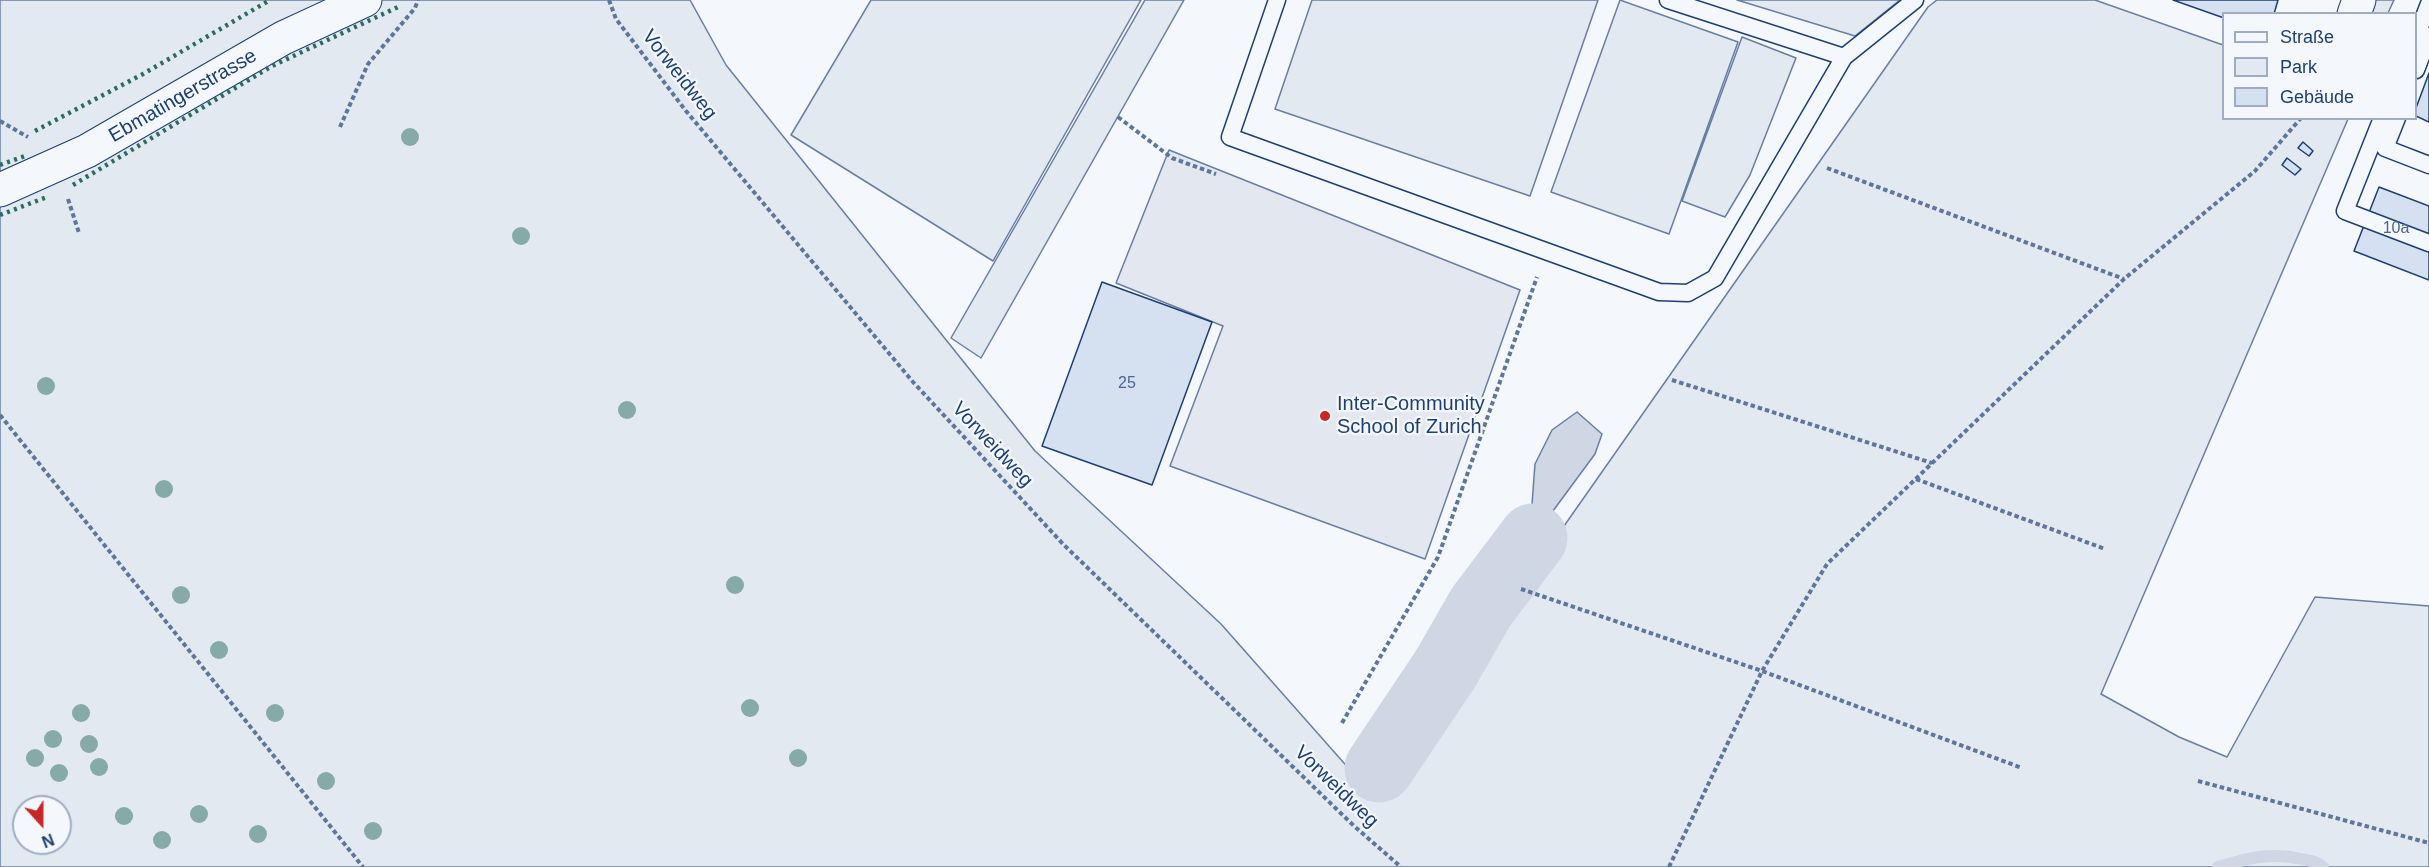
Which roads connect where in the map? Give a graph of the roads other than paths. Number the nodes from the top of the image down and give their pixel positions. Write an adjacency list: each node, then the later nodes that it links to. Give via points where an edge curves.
1 (365, 0): 13 (street, Ebmatingerstrasse, via 283,38 87,151)
2 (1277, 0): 8 (lane, via 1230,137 1659,292 1688,293 1714,278)
3 (1668, 0): 8 (lane)
4 (1915, 0): 8 (lane)
5 (2429, 4): 6 (lane)
6 (2417, 32)
7 (2429, 36): 9 (lane)
8 (1844, 57)
9 (2417, 65)
10 (2381, 120): 14 (lane, via 2345,211)
11 (2396, 120): 12 (lane, via 2385,148)
12 (2429, 165)
13 (0, 190)
14 (2429, 243)

